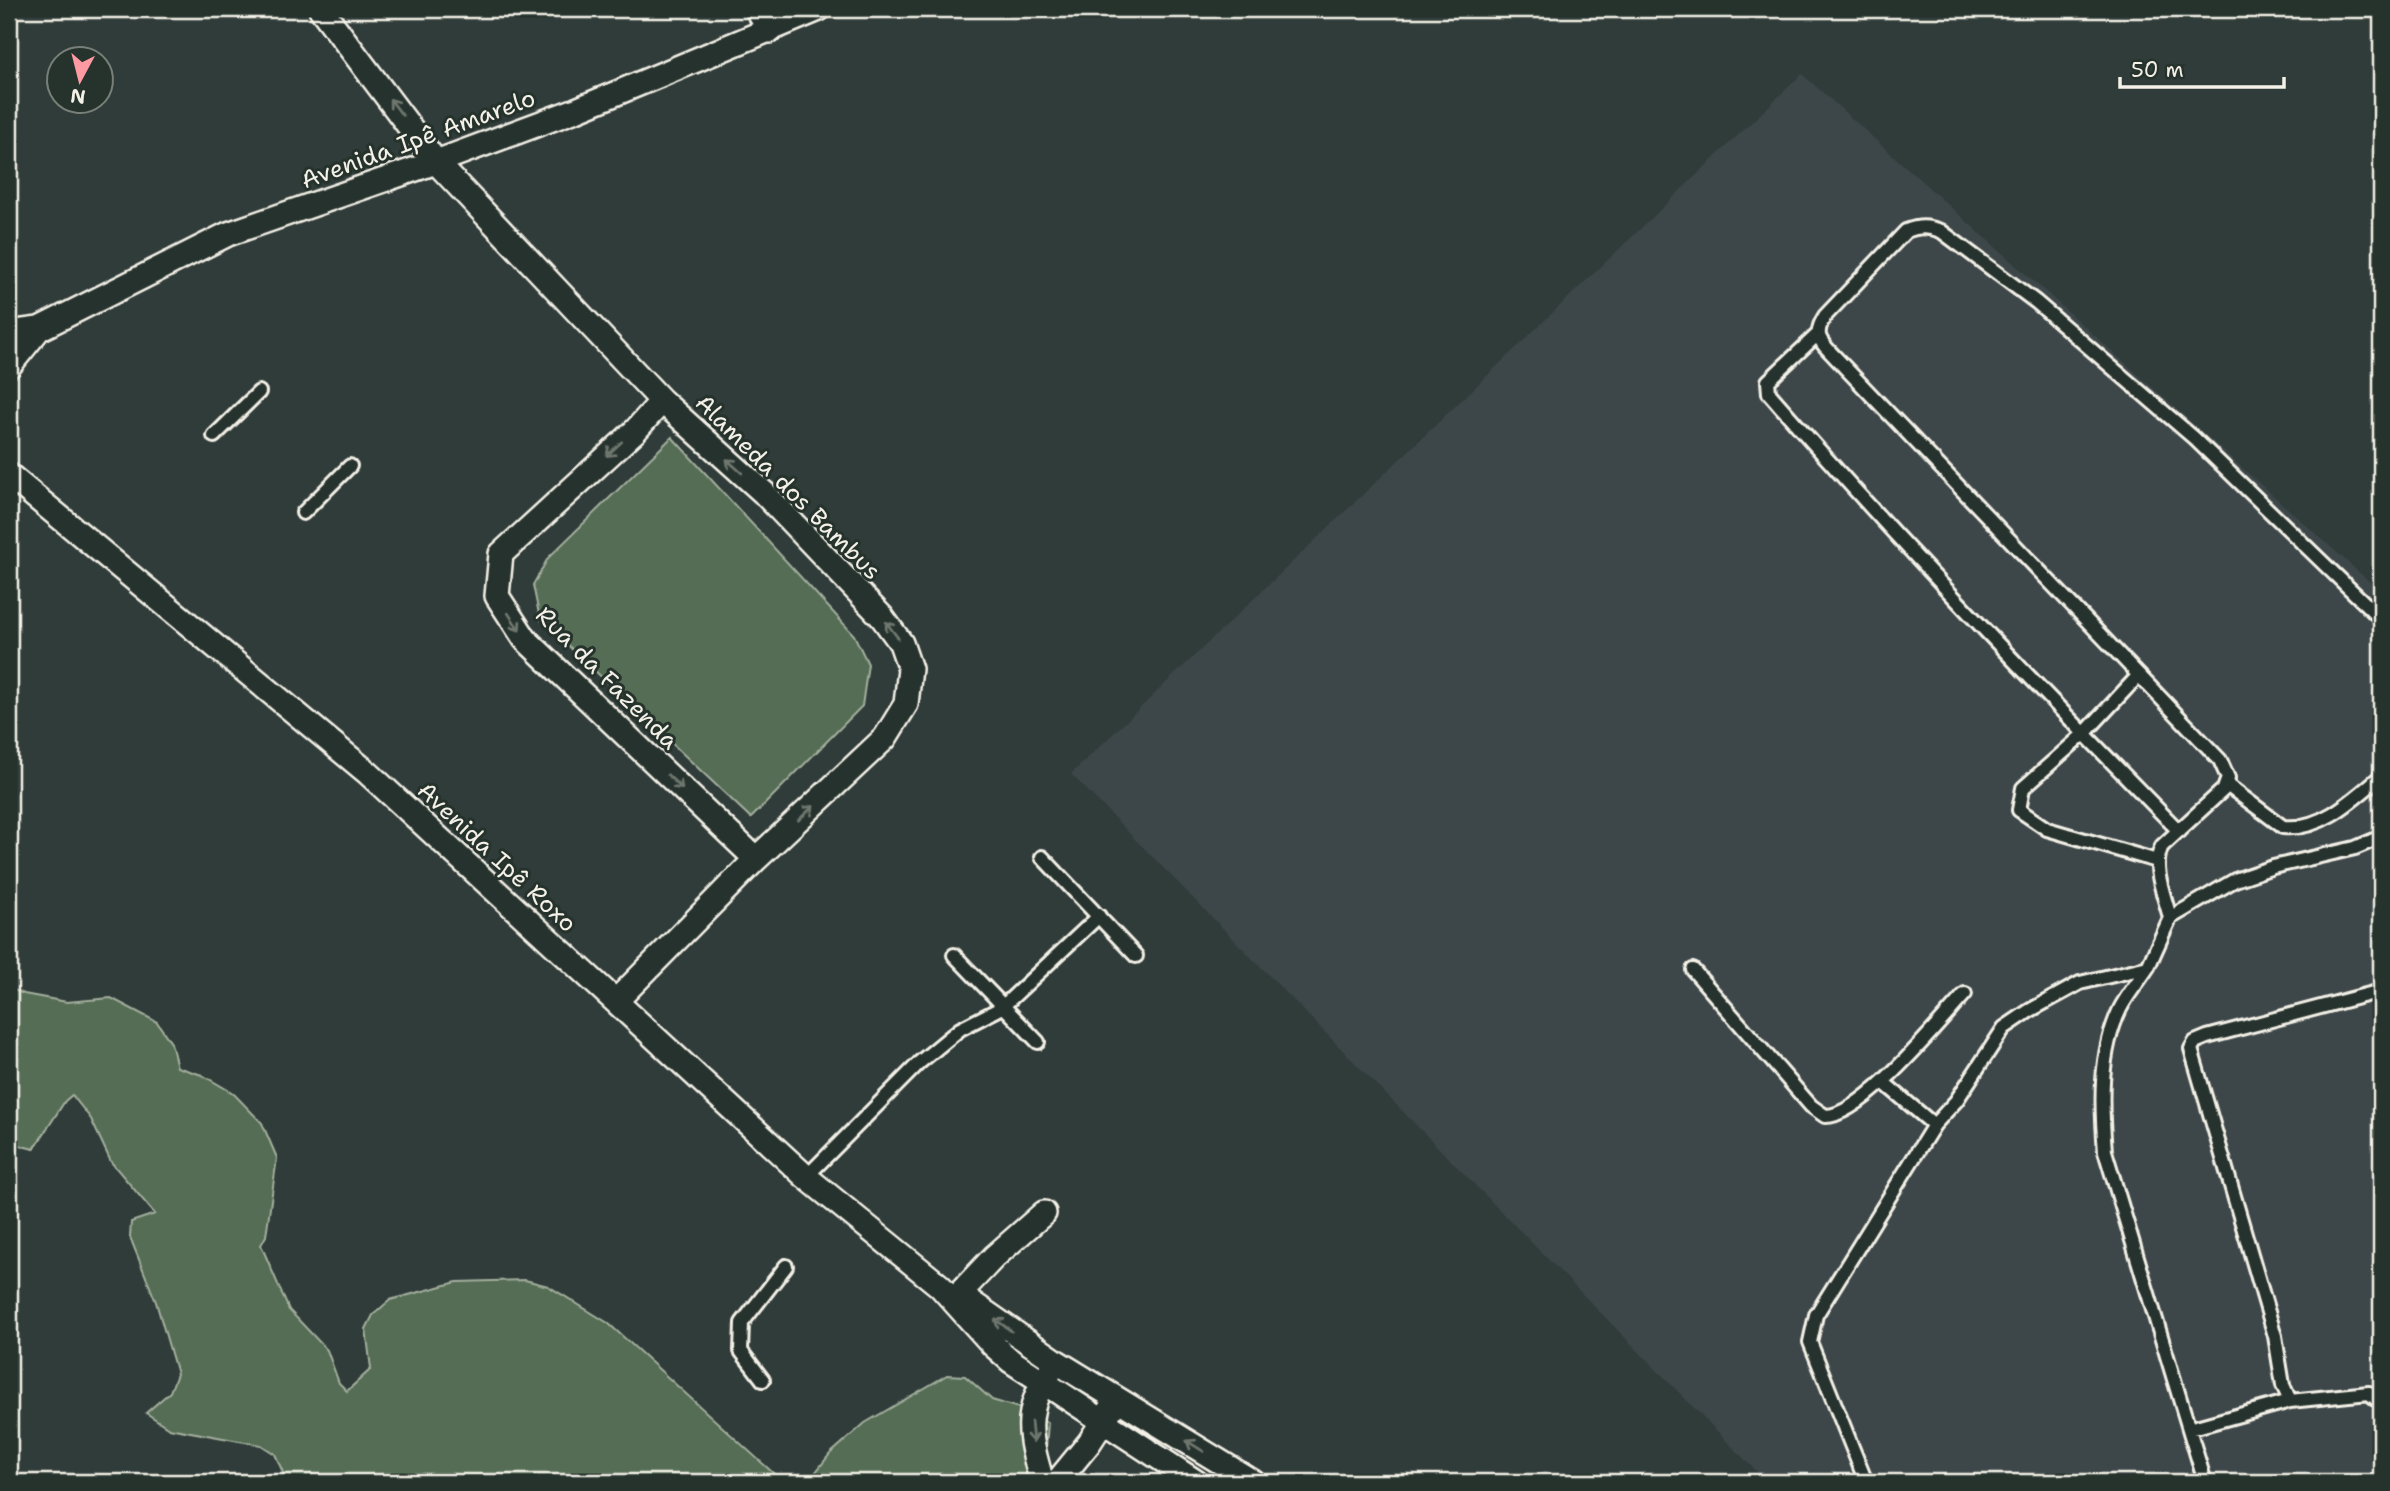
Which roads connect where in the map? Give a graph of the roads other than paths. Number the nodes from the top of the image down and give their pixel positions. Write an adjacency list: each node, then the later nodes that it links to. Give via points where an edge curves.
1 (321, 9): 5 (street, Alameda dos Bambus, one-way to 1)
2 (757, 9): 4 (street)
3 (819, 9): 4 (street, Avenida Ipê Amarelo)
4 (769, 31): 5 (street, Avenida Ipê Amarelo)
5 (436, 162): 6 (street, Avenida Ipê Amarelo, via 228,234); 11 (street, Alameda dos Bambus)
6 (39, 329): 7 (street, Avenida Ipê Amarelo); 9 (street, Avenida Ipê Amarelo)
7 (9, 332)
8 (1818, 334): 16 (lane, via 1825,316 1901,235 1917,227 1941,230 2036,302 2194,438); 17 (lane, via 1868,394); 18 (lane, via 1768,381 1769,393)
9 (9, 366)
10 (259, 392): 12 (lane)
11 (662, 401): 24 (street, Alameda dos Bambus, one-way to 11, via 886,738 906,704 910,669 901,643 882,617 764,493); 24 (street, Rua da Fazenda, one-way to 24, via 500,554 497,596 525,639)
12 (214, 436)
13 (350, 466): 15 (lane)
14 (9, 475): 34 (street, Avenida Ipê Roxo, via 337,746)
15 (303, 513)
16 (2381, 620)
17 (2139, 675): 18 (lane); 20 (lane, via 2220,760)
18 (2084, 734): 21 (lane); 25 (lane, via 2023,788 2019,810 2047,830)
19 (2381, 776): 20 (lane, via 2339,812 2294,828 2283,827)
20 (2227, 785): 21 (lane)
21 (2179, 831): 25 (lane, via 2162,846)
22 (2381, 836): 27 (lane, via 2355,848 2235,880)
23 (1042, 858): 26 (lane)
24 (756, 859): 34 (street, Alameda dos Bambus)
25 (2157, 861): 27 (lane)
26 (1099, 916): 29 (lane); 35 (lane)
27 (2170, 918): 30 (lane)
28 (954, 955): 35 (lane)
29 (1136, 956)
30 (2148, 967): 38 (lane, via 2080,983 2004,1028 1956,1101); 50 (lane, via 2120,1009 2109,1042 2102,1091 2105,1151)
31 (1693, 970): 37 (lane, via 1825,1116 1839,1115)
32 (2381, 991): 47 (lane, via 2207,1037 2191,1049)
33 (1965, 994): 37 (lane)
34 (616, 1001): 39 (street, Avenida Ipê Roxo)
35 (1003, 1006): 36 (lane); 39 (lane, via 972,1021 937,1047)
36 (1038, 1042)
37 (1883, 1082): 38 (lane)
38 (1934, 1125): 55 (lane, via 1816,1315 1810,1342)
39 (806, 1177): 42 (street, Avenida Ipê Roxo)
40 (1044, 1213): 42 (street, via 977,1278)
41 (786, 1266): 44 (lane, via 743,1323 741,1351)
42 (950, 1290): 43 (street, Avenida Ipê Roxo, one-way to 42); 45 (street, Avenida Ipê Roxo, via 993,1345)
43 (1056, 1362): 45 (street); 46 (street, Avenida Ipê Roxo)
44 (763, 1380)
45 (1042, 1383): 49 (street, Avenida Ipê Roxo); 51 (street, one-way to 51, via 1034,1399 1031,1425)
46 (1118, 1399): 49 (street); 54 (street, Avenida Ipê Roxo, one-way to 46)
47 (2290, 1401): 48 (lane, via 2369,1393); 50 (lane)
48 (2381, 1403)
49 (1102, 1422): 52 (street); 53 (street, Avenida Ipê Roxo)
50 (2189, 1429): 56 (lane)
51 (1042, 1482)
52 (1056, 1482)
53 (1196, 1482)
54 (1253, 1482)
55 (1866, 1482)
56 (2205, 1482)

